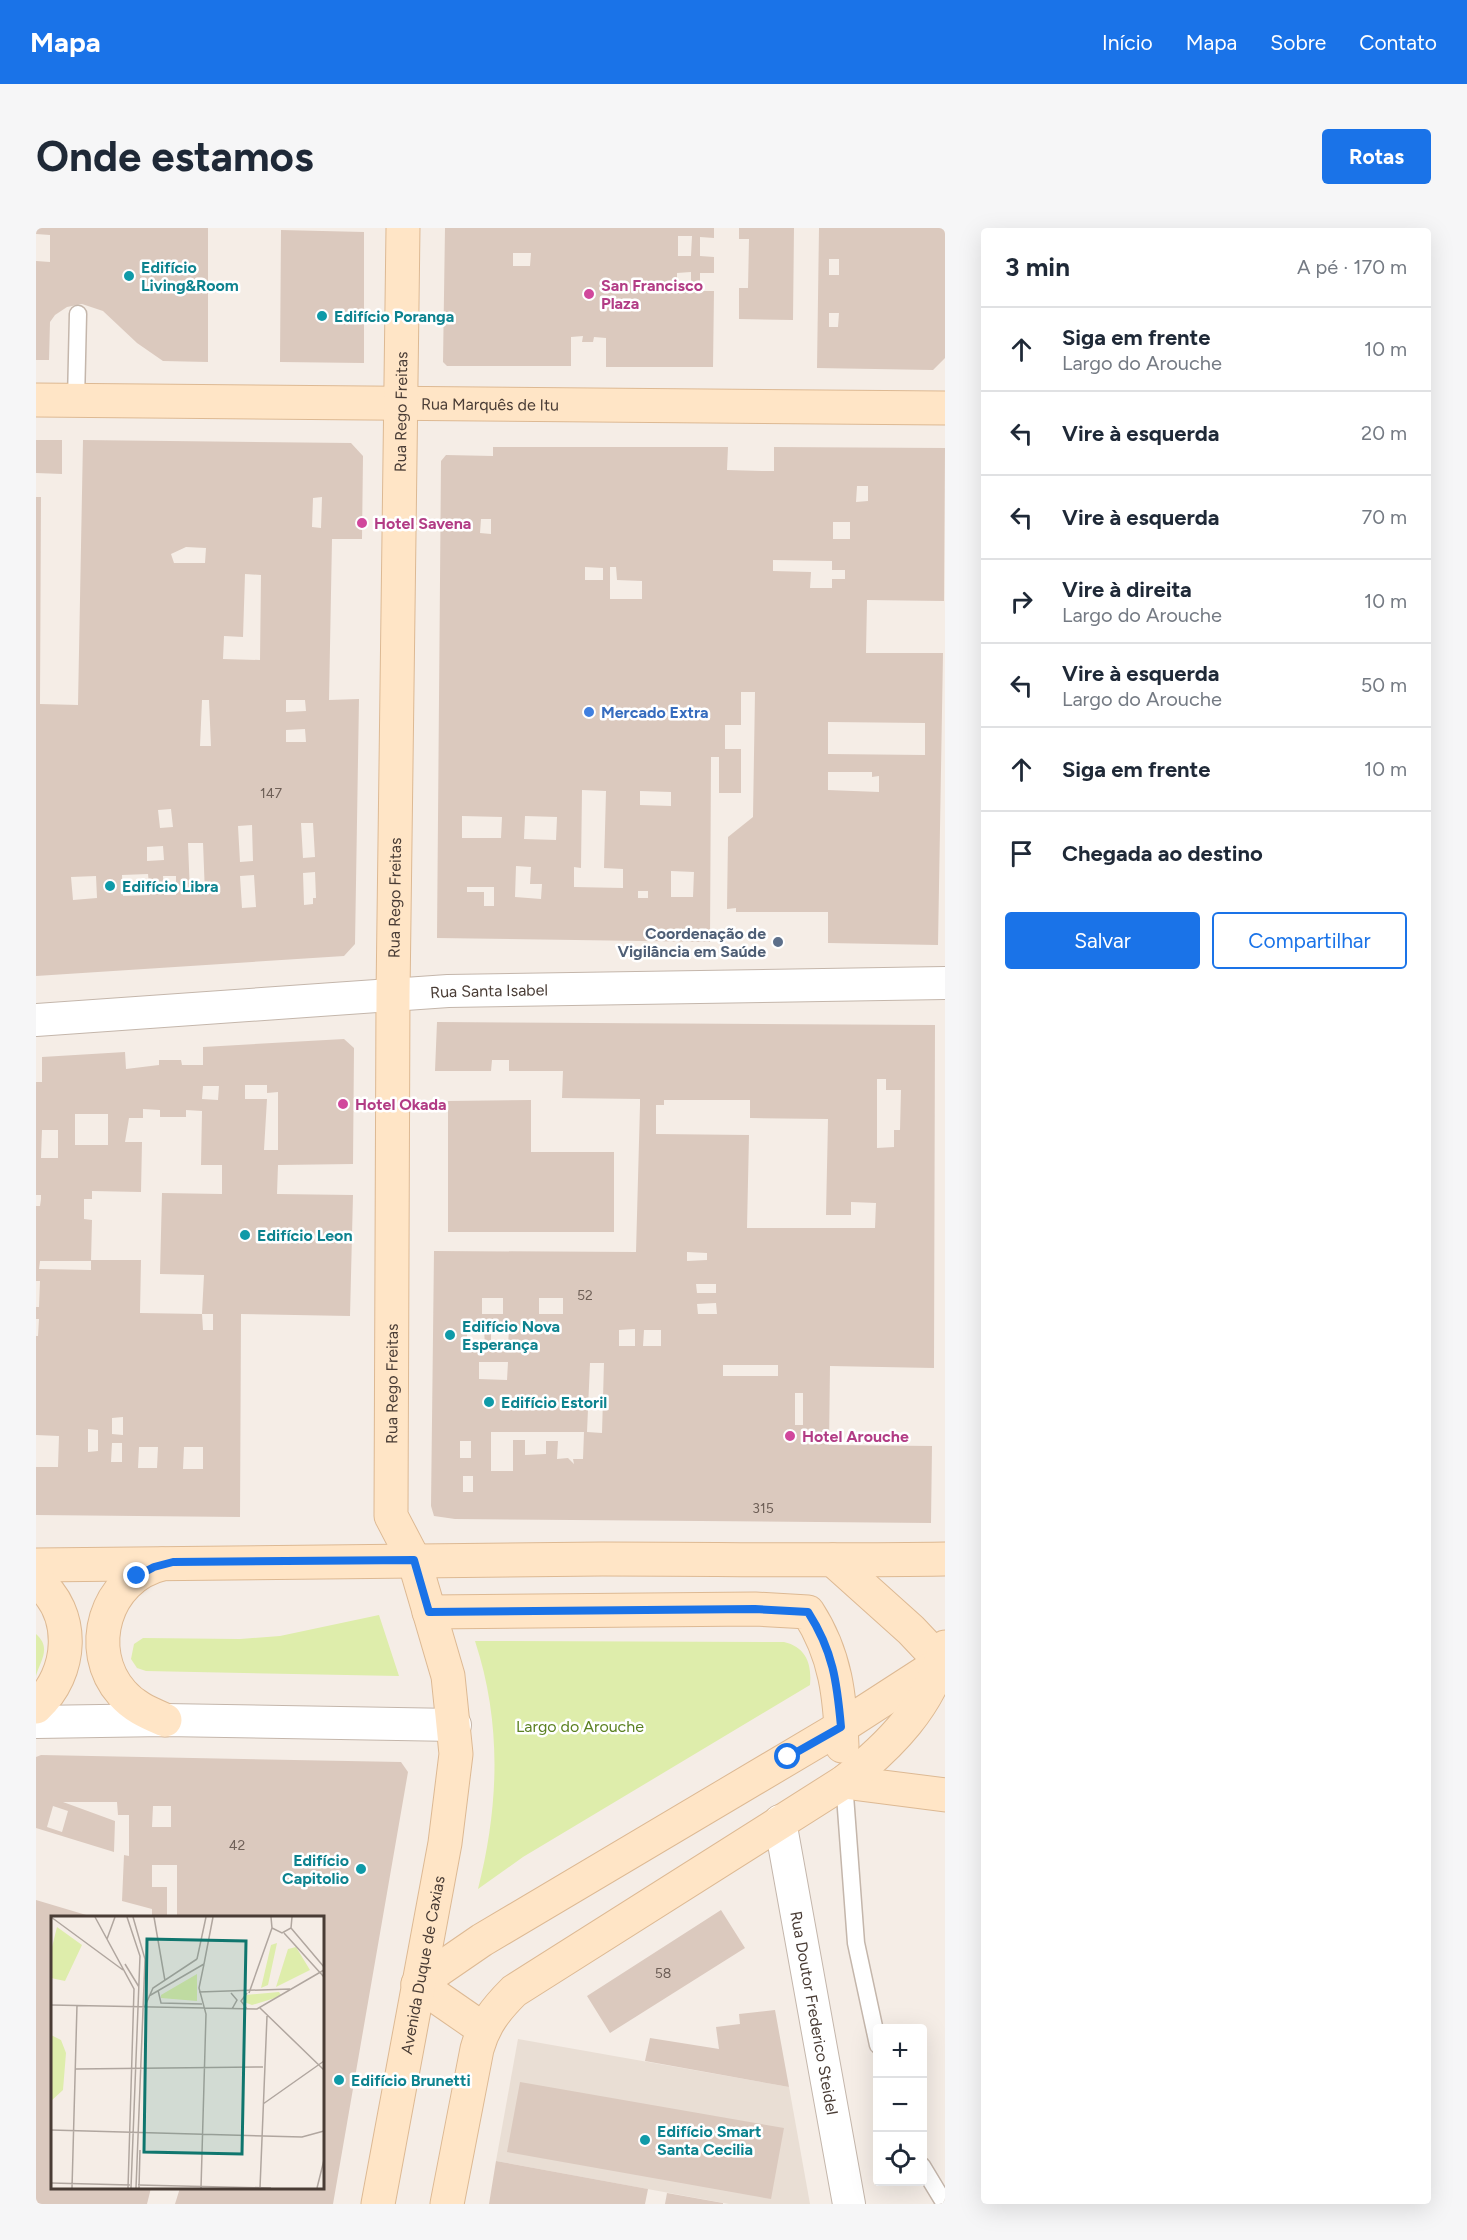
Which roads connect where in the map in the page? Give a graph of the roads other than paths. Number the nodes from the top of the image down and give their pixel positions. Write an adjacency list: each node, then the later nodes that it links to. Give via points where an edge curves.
1 (404, 228): 5 (street, Rua Rego Freitas)
2 (78, 314): 4 (lane)
3 (36, 400): 4 (street, Rua Marquês de Itu)
4 (76, 401): 5 (street, Rua Marquês de Itu)
5 (402, 405): 6 (street, Rua Marquês de Itu); 8 (street, Rua Rego Freitas)
6 (945, 408)
7 (945, 983): 8 (street, Rua Santa Isabel)
8 (393, 995): 9 (street, Rua Santa Isabel); 10 (street, Rua Rego Freitas, via 392,1516)
9 (36, 1020)
10 (414, 1560): 11 (street); 13 (street); 16 (street)
11 (833, 1560): 12 (street); 17 (street)
12 (945, 1560)
13 (173, 1562): 14 (street); 19 (street, via 154,1567 129,1582 111,1605 103,1632 105,1662 117,1688 139,1707)
14 (36, 1565)
15 (36, 1580): 18 (street, via 49,1593 60,1614 66,1648 56,1682)
16 (429, 1612): 21 (street, via 448,1676); 22 (street, via 808,1612 824,1637 837,1682)
17 (944, 1658): 22 (street); 23 (street, via 902,1731)
18 (36, 1707)
19 (165, 1720): 20 (street); 21 (street)
20 (36, 1722)
21 (454, 1725): 26 (street, Avenida Duque de Caxias, via 456,1754 445,1844)
22 (841, 1727): 23 (street); 26 (street, via 492,1934)
23 (844, 1782): 24 (street); 25 (street); 27 (lane, via 856,1943)
24 (945, 1795)
25 (780, 1821): 28 (street, via 514,1991); 32 (street, Rua Doutor Frederico Steidel)
26 (418, 1983): 28 (street); 31 (street, Avenida Duque de Caxias)
27 (873, 2024)
28 (483, 2030): 30 (street)
29 (927, 2174): 33 (lane)
30 (442, 2198)
31 (378, 2204)
32 (849, 2204)
33 (945, 2204)

